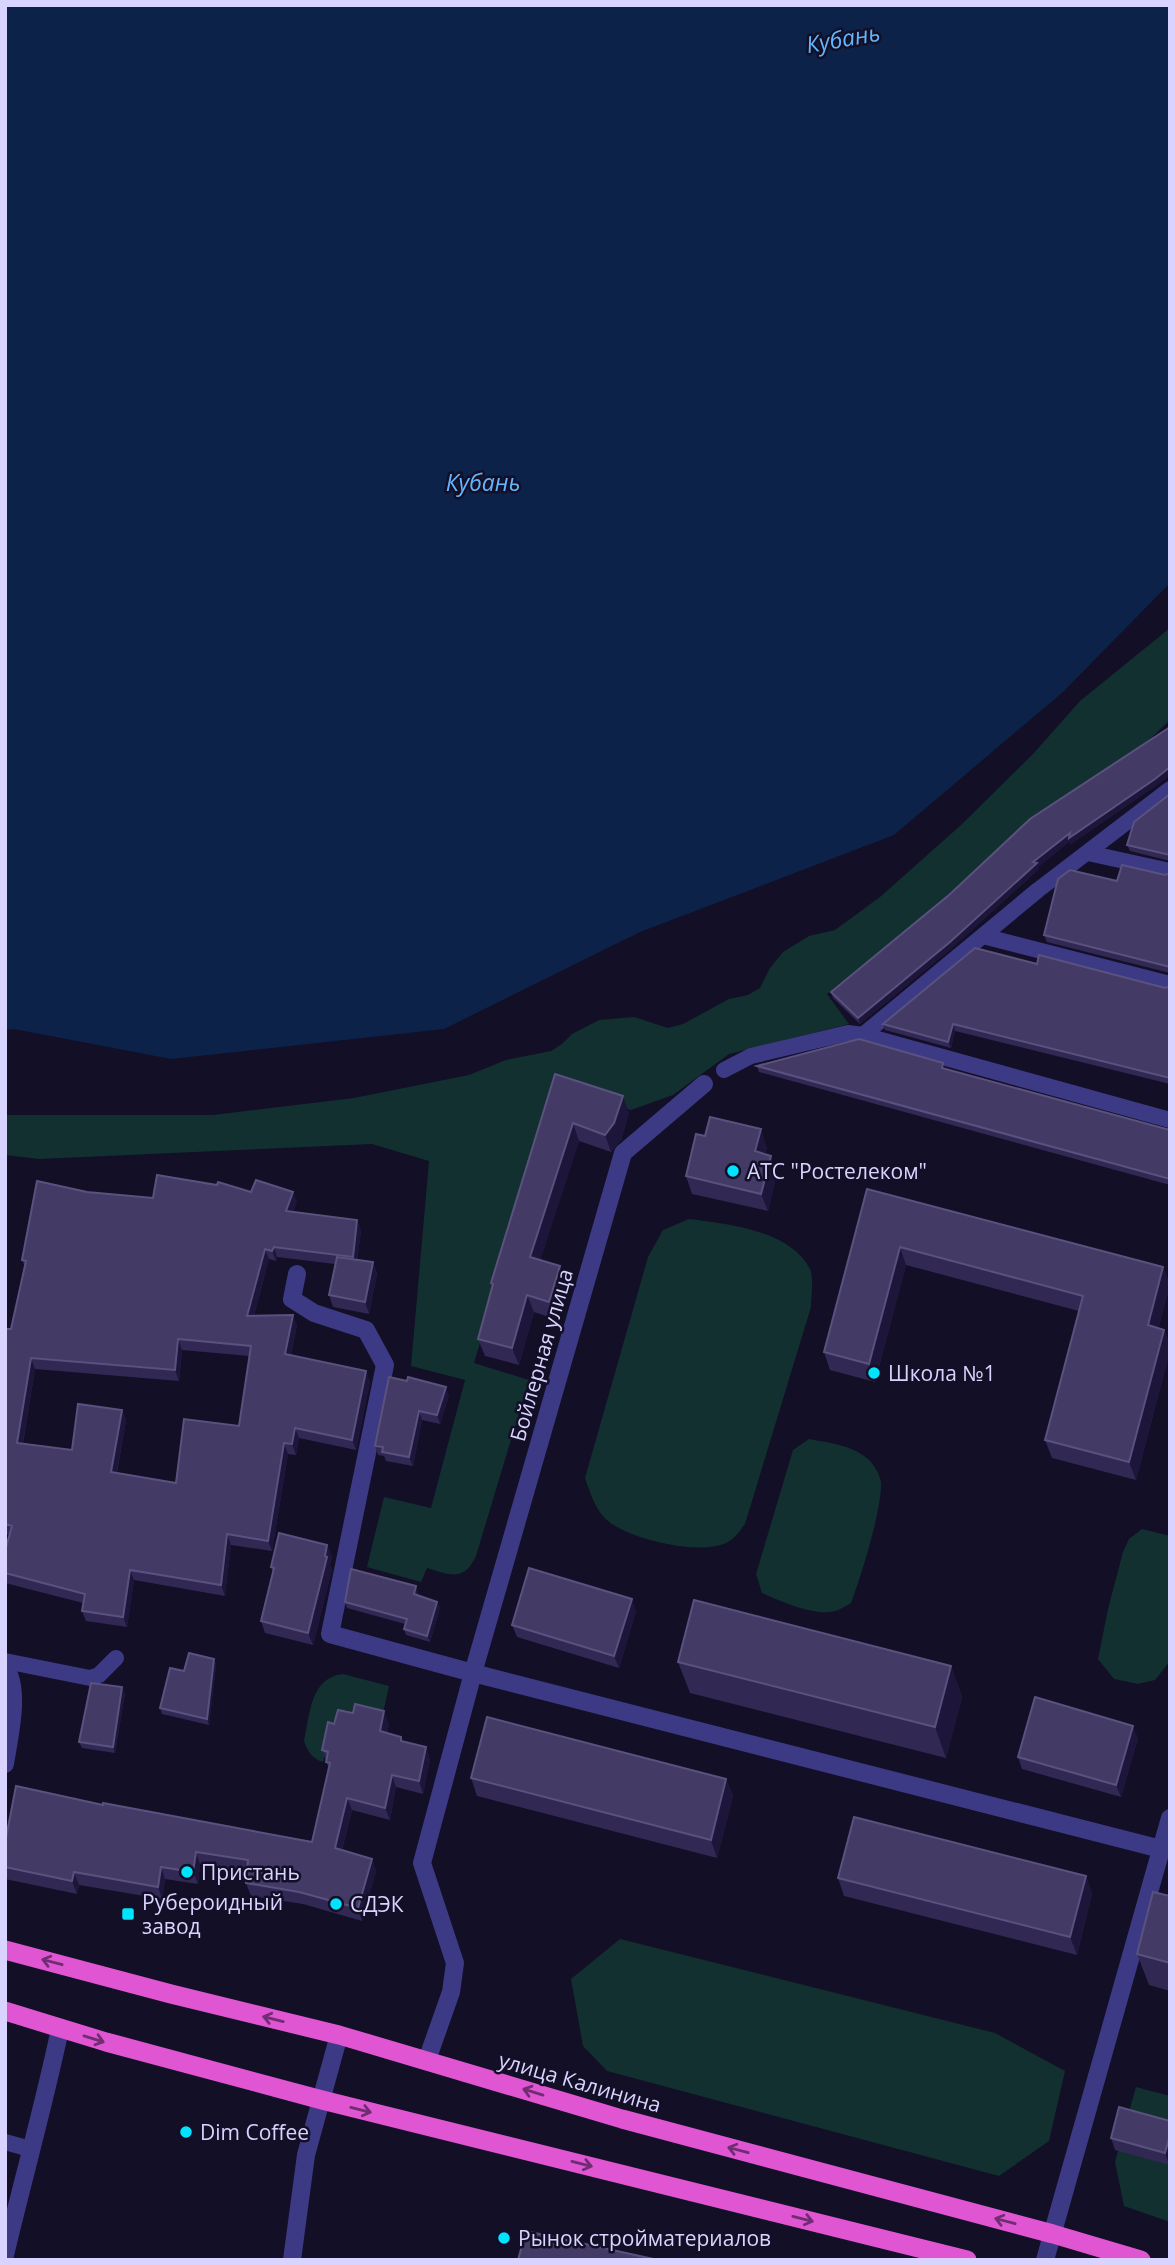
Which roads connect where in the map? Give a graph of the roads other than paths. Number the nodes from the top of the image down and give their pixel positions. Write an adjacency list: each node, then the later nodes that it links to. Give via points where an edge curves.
1 (1170, 789): 2 (lane)
2 (1088, 853): 3 (lane); 4 (lane)
3 (1170, 872)
4 (984, 936): 5 (lane); 6 (lane)
5 (1170, 984)
6 (863, 1035): 7 (lane, via 848,1033 751,1056); 9 (lane)
7 (724, 1070)
8 (704, 1084): 14 (street, Бойлерная улица, via 623,1153)
9 (1170, 1120)
10 (297, 1274): 14 (street, via 292,1299 314,1313 366,1331 385,1366 330,1634)
11 (116, 1658): 12 (lane, via 90,1678)
12 (5, 1661)
13 (5, 1667): 15 (street, via 13,1684)
14 (473, 1673): 17 (street); 24 (street, Бойлерная улица, via 422,1863 455,1963 451,1992)
15 (5, 1764)
16 (1170, 1818): 17 (street)
17 (1161, 1849): 18 (street)
18 (1149, 1893): 19 (lane); 28 (street)
19 (1170, 1898)
20 (5, 1950): 23 (highway, улица Калинина, one-way to 20)
21 (5, 2011): 22 (highway)
22 (60, 2029): 25 (highway, one-way to 25); 27 (street)
23 (339, 2035): 24 (highway, улица Калинина); 25 (street)
24 (427, 2060): 28 (highway, улица Калинина, one-way to 24, via 622,2119)
25 (322, 2100): 30 (street, via 306,2155); 31 (highway, one-way to 31)
26 (5, 2142): 27 (lane)
27 (30, 2149): 29 (street)
28 (1053, 2234): 32 (street); 33 (highway, улица Калинина)
29 (5, 2255)
30 (292, 2260)
31 (967, 2260)
32 (1045, 2260)
33 (1141, 2260)

